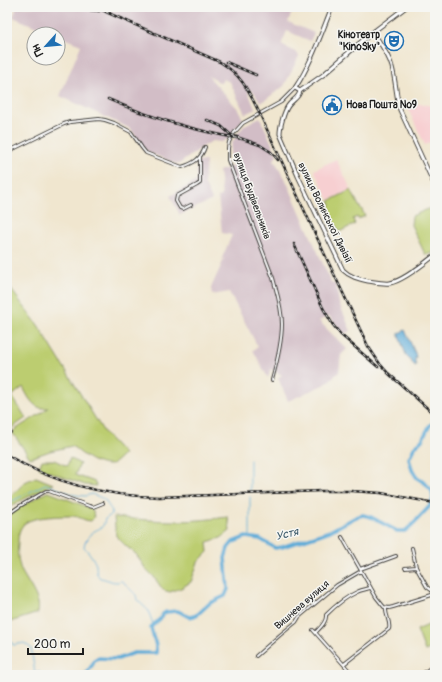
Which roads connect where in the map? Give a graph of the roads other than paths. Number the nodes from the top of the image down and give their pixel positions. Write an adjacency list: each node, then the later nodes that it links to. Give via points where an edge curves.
1 (332, 7): 4 (street, вулиця Будівельників, via 309,63)
2 (406, 7): 3 (street, вулиця Волинської Дивізії)
3 (373, 32): 5 (street, вулиця Волинської Дивізії); 9 (street, via 390,60 400,110)
4 (295, 88): 5 (street); 12 (street, вулиця Будівельників, via 281,102 243,123 234,133 228,148 228,160 279,298 282,324)
5 (300, 91): 11 (street, вулиця Волинської Дивізії, via 286,109 280,134 343,270 349,276 363,280 391,283 401,280)
6 (205, 146): 8 (street)
7 (7, 152): 8 (street, via 64,124 99,119 131,132 146,153 178,166 188,165)
8 (200, 157): 10 (street, via 200,182 177,196 176,201 183,209)
9 (435, 186)
10 (191, 205)
11 (435, 255)
12 (272, 380)
13 (103, 503): 14 (street, via 88,506 46,491)
14 (7, 515)
15 (342, 537): 20 (street)
16 (412, 548): 18 (street)
17 (396, 556): 20 (street, Вишнева вулиця, via 370,564)
18 (416, 567): 19 (street); 22 (street, via 427,587)
19 (405, 568)
20 (361, 570): 21 (street); 28 (street, Вишнева вулиця, via 337,585)
21 (370, 588): 23 (street); 26 (street, via 347,598 331,610)
22 (435, 593): 23 (street)
23 (386, 608): 29 (street, via 389,629)
24 (7, 629): 27 (street)
25 (313, 630): 26 (street)
26 (316, 632): 29 (street)
27 (7, 642)
28 (256, 656)
29 (344, 664): 31 (street)
30 (435, 665): 32 (street)
31 (353, 675)
32 (422, 675)

